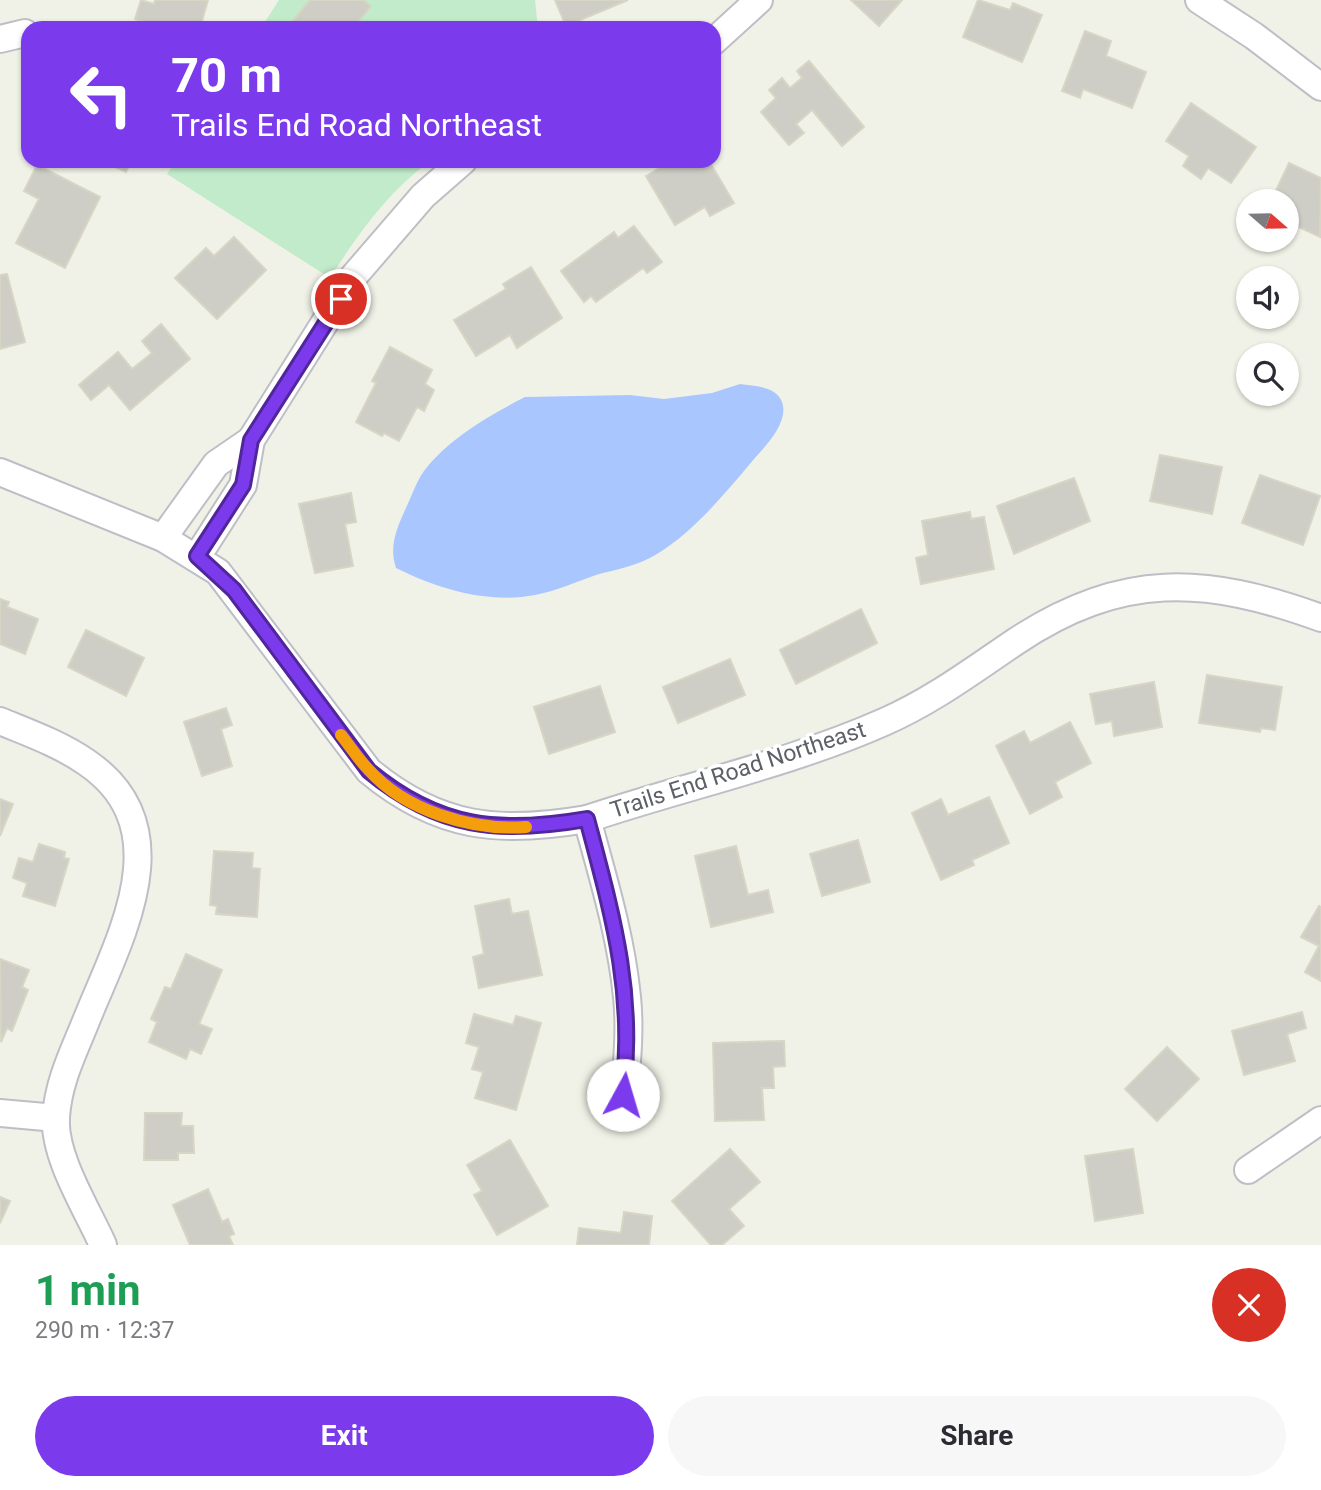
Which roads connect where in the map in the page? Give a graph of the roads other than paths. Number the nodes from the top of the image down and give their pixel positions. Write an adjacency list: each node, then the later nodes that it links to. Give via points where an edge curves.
1 (759, 0): 3 (street)
2 (1199, 0): 4 (street)
3 (721, 35)
4 (1321, 87)
5 (455, 168): 6 (street, via 423,196 354,276)
6 (251, 440): 8 (street, via 216,464); 9 (street, via 243,485)
7 (0, 472): 8 (street, Trails End Road Northeast)
8 (163, 538): 9 (street, Trails End Road Northeast)
9 (197, 556): 12 (street, Trails End Road Northeast, via 234,590 369,771 397,794 442,815 495,826)
10 (1321, 618): 12 (street, Trails End Road Northeast, via 1247,595 1199,587 1160,586 1126,592 1051,620 935,696 885,722)
11 (0, 721): 15 (street, via 86,762 113,783 129,809 137,836 139,867 133,902 62,1082)
12 (587, 819): 14 (street, via 614,916 627,999 628,1055)
13 (0, 1113): 15 (street)
14 (621, 1115)
15 (55, 1118): 18 (street, via 58,1147)
16 (1321, 1120): 17 (street)
17 (1248, 1170)
18 (103, 1245)

